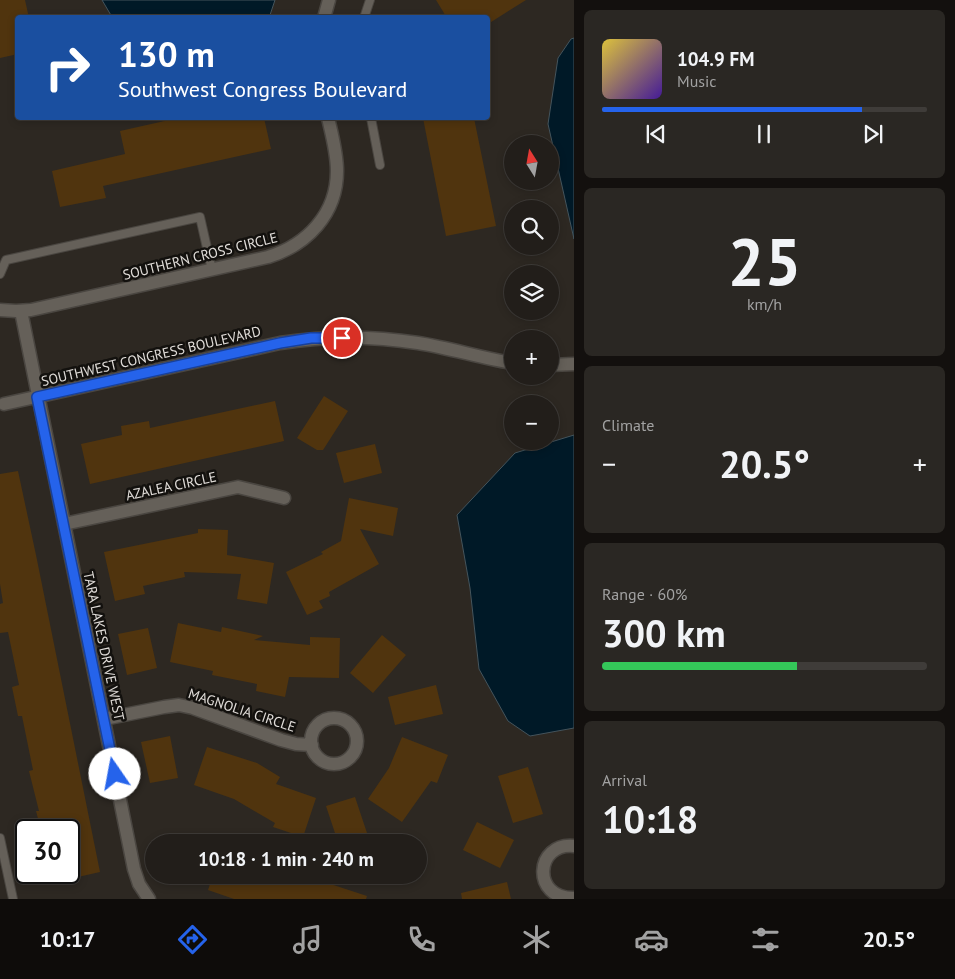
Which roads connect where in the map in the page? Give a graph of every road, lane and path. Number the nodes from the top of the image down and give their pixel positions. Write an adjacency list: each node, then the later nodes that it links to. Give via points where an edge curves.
1 (328, 0): 3 (street)
2 (370, 0): 4 (lane)
3 (325, 15)
4 (365, 15)
5 (328, 120): 8 (street, SOUTHERN CROSS CIRCLE, via 336,156 336,185 318,226 308,237 282,253)
6 (371, 120): 7 (lane)
7 (380, 165)
8 (212, 270): 9 (lane, via 200,217 6,260); 11 (street, SOUTHERN CROSS CIRCLE)
9 (0, 274)
10 (0, 310): 11 (street, SOUTHERN CROSS CIRCLE)
11 (21, 311): 15 (street, TARA LAKES DRIVE WEST)
12 (504, 362): 15 (street, SOUTHWEST CONGRESS BOULEVARD, via 389,339 311,338)
13 (574, 364): 14 (street)
14 (559, 365)
15 (37, 397): 16 (street, SOUTHWEST CONGRESS BOULEVARD); 18 (street, TARA LAKES DRIVE WEST)
16 (4, 404)
17 (284, 498): 18 (street, AZALEA CIRCLE, via 238,487)
18 (64, 524): 19 (street, TARA LAKES DRIVE WEST)
19 (104, 719): 20 (street, MAGNOLIA CIRCLE, via 179,705 281,740); 25 (street, TARA LAKES DRIVE WEST, via 134,869)
20 (312, 745)
21 (0, 838): 24 (lane)
22 (574, 846): 23 (street, via 556,849 545,861 543,869 546,885 551,891 558,896)
23 (574, 898)
24 (13, 899)
25 (149, 899)

